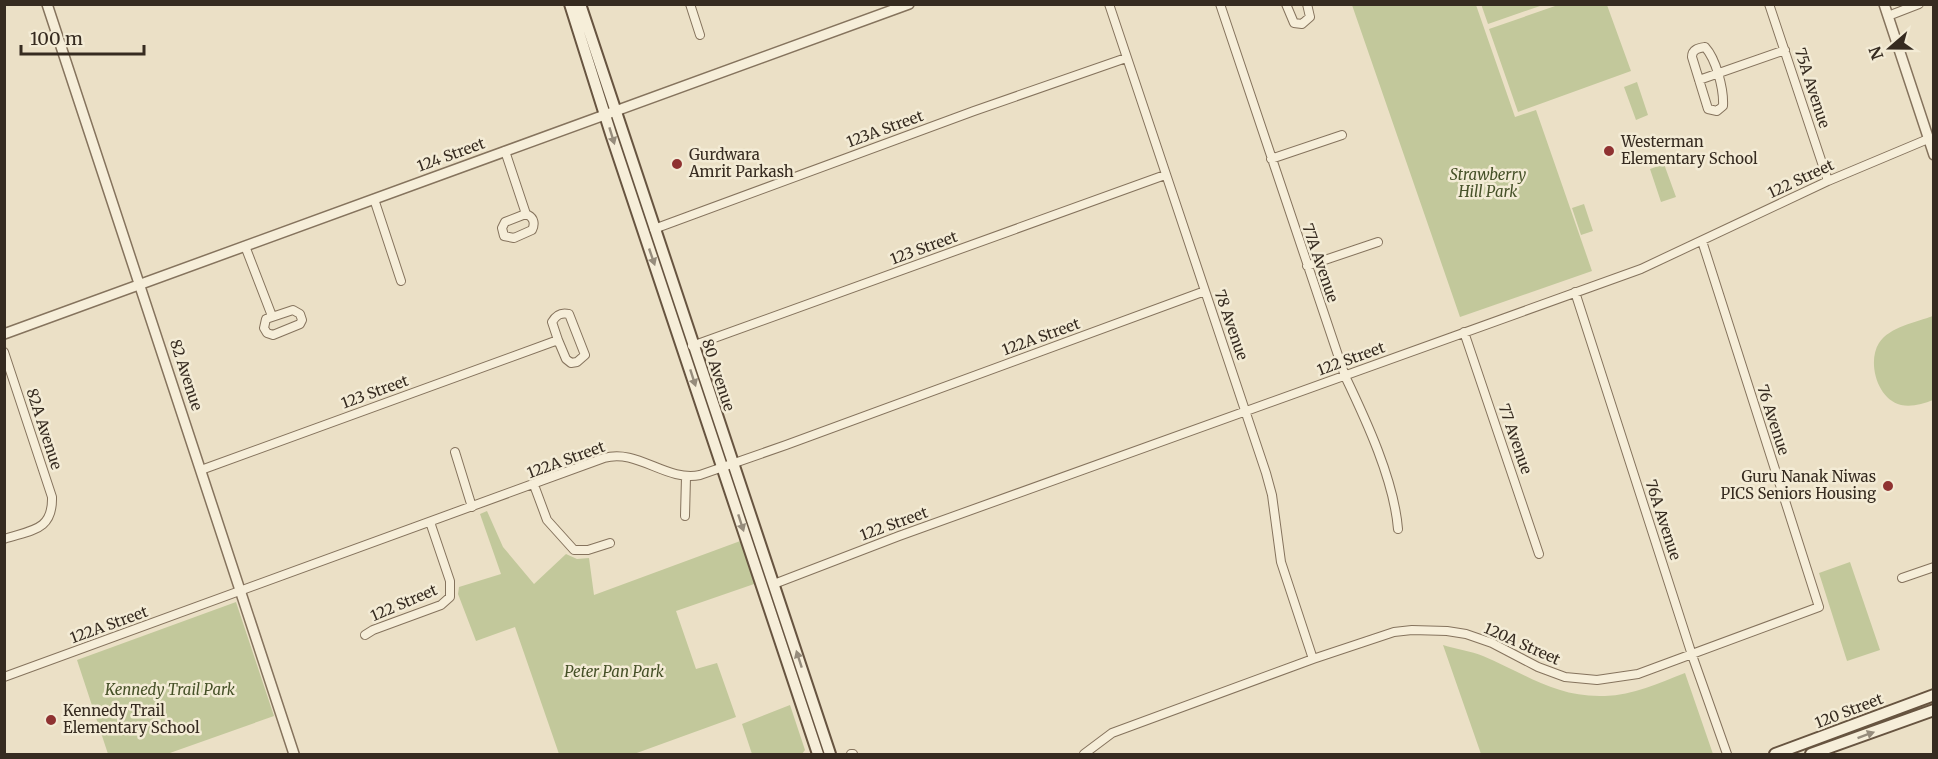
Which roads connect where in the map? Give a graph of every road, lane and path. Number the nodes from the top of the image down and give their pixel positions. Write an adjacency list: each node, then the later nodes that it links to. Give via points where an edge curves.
1 (47, 4): 36 (street, 82 Avenue)
2 (570, 4): 19 (main road, 80 Avenue)
3 (580, 4): 19 (main road, 80 Avenue)
4 (690, 4): 14 (street)
5 (909, 4): 19 (street, 124 Street)
6 (1109, 4): 16 (street, 78 Avenue)
7 (1286, 4): 8 (street, via 1294,23 1302,24 1310,17)
8 (1307, 4)
9 (1769, 4): 15 (street, 75A Avenue)
10 (1884, 4): 13 (street)
11 (1919, 4): 13 (street)
12 (1224, 5): 24 (street, 77A Avenue)
13 (1888, 16): 21 (street)
14 (700, 34)
15 (1785, 50): 17 (street); 26 (street, 75A Avenue)
16 (1126, 58): 25 (street, 78 Avenue); 30 (street, 123A Street)
17 (1717, 74): 18 (street); 18 (street, via 1710,53 1705,47 1697,48 1692,57); 18 (street, via 1724,102 1717,111 1708,109)
18 (1699, 80)
19 (610, 112): 22 (street, 124 Street); 28 (main road, 80 Avenue, one-way to 28); 30 (main road, 80 Avenue)
20 (1342, 135): 24 (street)
21 (1928, 139): 23 (street); 26 (street, 122 Street)
22 (505, 151): 27 (street, 124 Street); 29 (street)
23 (1934, 155)
24 (1271, 159): 34 (street, 77A Avenue)
25 (1165, 175): 37 (street, 78 Avenue); 44 (street, 123 Street)
26 (1828, 181): 31 (street, 122 Street)
27 (374, 200): 33 (street, 124 Street); 35 (street)
28 (633, 200): 30 (main road); 40 (main road, 80 Avenue, one-way to 40)
29 (526, 214)
30 (654, 229): 44 (main road, 80 Avenue)
31 (1702, 241): 38 (street, 122 Street, via 1641,269); 64 (street, 76 Avenue)
32 (1378, 242): 34 (street)
33 (245, 246): 36 (street, 124 Street); 39 (street)
34 (1307, 266): 46 (street, 77A Avenue)
35 (401, 281)
36 (141, 285): 42 (street, 124 Street); 50 (street, 82 Avenue)
37 (1205, 291): 47 (street, 78 Avenue); 49 (street, 122A Street)
38 (1575, 292): 41 (street, 122 Street); 66 (street, 76A Avenue)
39 (272, 316): 39 (street, via 265,321 269,334 301,322 296,310)
40 (673, 318): 44 (main road, via 685,340); 49 (main road, 80 Avenue, one-way to 49)
41 (1464, 332): 46 (street, 122 Street); 59 (street, 77 Avenue)
42 (4, 334)
43 (558, 340): 43 (street, via 552,322 555,316 569,314 585,355 571,363); 50 (street, 123 Street)
44 (693, 346): 49 (main road, 80 Avenue)
45 (4, 352): 57 (street, 82A Avenue, via 52,497 47,521)
46 (1345, 376): 47 (street, 122 Street); 56 (street, 77A Avenue, via 1368,425 1396,509)
47 (1246, 411): 62 (street, 122 Street); 67 (street, 78 Avenue, via 1270,489 1284,570)
48 (455, 452): 53 (street)
49 (727, 465): 51 (street, 122A Street); 62 (main road, 80 Avenue); 69 (main road, 80 Avenue, one-way to 69)
50 (201, 470): 63 (street, 82 Avenue)
51 (686, 477): 52 (street, 122A Street, via 617,456); 54 (street)
52 (534, 485): 53 (street, 122A Street); 58 (street, via 547,519 574,550)
53 (472, 507): 55 (street, 122A Street)
54 (685, 516)
55 (430, 522): 63 (street, 122A Street); 65 (street, 122 Street, via 451,594 441,605)
56 (1398, 529)
57 (4, 539)
58 (610, 543)
59 (1539, 554)
60 (1934, 567): 61 (street)
61 (1902, 578)
62 (774, 584): 75 (main road, 80 Avenue, one-way to 62)
63 (240, 591): 68 (street, 122A Street); 72 (street, 82 Avenue)
64 (1819, 607): 66 (street, 120A Street)
65 (365, 635)
66 (1692, 655): 67 (street, 120A Street, via 1638,674 1597,680 1565,677 1466,634 1412,630 1394,632); 77 (street, 76A Avenue)
67 (1313, 659): 76 (street, 120A Street, via 1112,733)
68 (4, 677)
69 (794, 681): 73 (main road, 80 Avenue); 74 (main road, via 802,692)
70 (1934, 695): 78 (main road, 120 Street)
71 (1934, 710): 79 (main road, 120 Street, one-way to 71)
72 (294, 754)
73 (818, 754)
74 (825, 754)
75 (830, 754)
76 (1083, 754)
77 (1727, 754)
78 (1775, 754)
79 (1811, 754)

